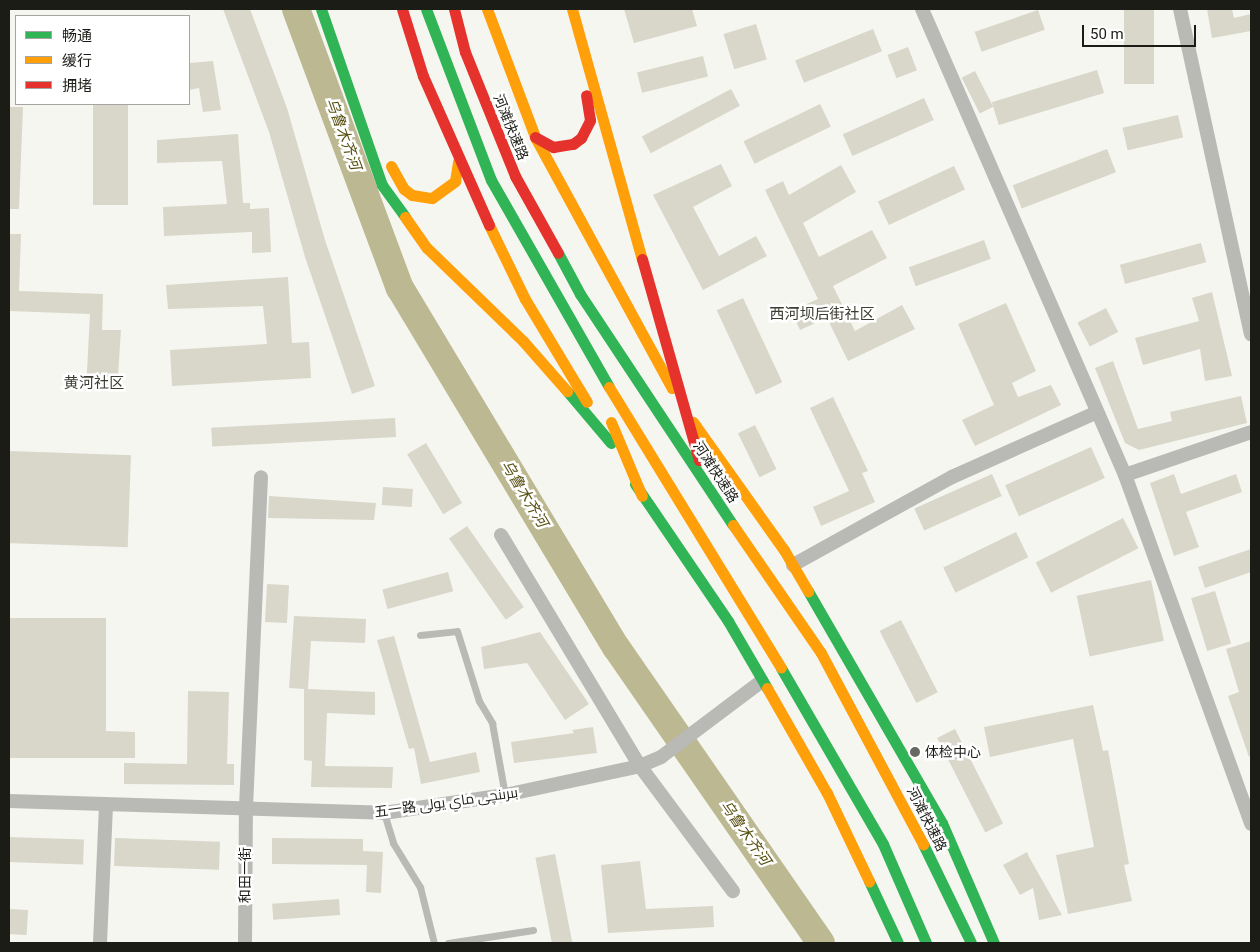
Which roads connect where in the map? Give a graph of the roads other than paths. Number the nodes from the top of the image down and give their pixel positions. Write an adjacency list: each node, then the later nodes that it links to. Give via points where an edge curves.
1 (321, 9): 18 (main road, via 382,185 427,248 523,341)
2 (334, 9): 12 (main road, via 381,149 404,189 422,198 441,195 456,181)
3 (402, 9): 12 (main road, via 423,76)
4 (426, 9): 13 (main road, via 492,180)
5 (454, 9): 21 (main road, 河滩快速路, via 465,52 515,176 580,294 612,337)
6 (487, 9): 11 (main road)
7 (562, 9): 11 (main road, via 590,120 587,130 573,144 553,147)
8 (572, 9): 16 (main road)
9 (922, 9): 15 (street)
10 (1180, 9): 14 (street)
11 (535, 137): 16 (main road, via 600,263)
12 (458, 161): 18 (main road, via 526,299)
13 (568, 318): 22 (main road); 41 (main road, via 873,827)
14 (1251, 334)
15 (1097, 412): 19 (street); 24 (street, via 952,477)
16 (686, 413): 21 (main road); 24 (main road)
17 (1251, 432): 19 (street)
18 (611, 443): 22 (main road)
19 (1125, 475): 33 (street)
20 (261, 477): 31 (street, 和田一街)
21 (707, 487): 42 (main road, 河滩快速路, via 821,653 917,830)
22 (642, 496): 26 (main road, via 728,621)
23 (500, 535): 27 (street)
24 (793, 565): 43 (main road, via 942,823)
25 (420, 635): 28 (lane, via 457,631 479,700 492,723)
26 (762, 681): 27 (street, 五一路 بىرىنچى ماي يولى, via 726,712 662,757); 40 (main road, via 828,794)
27 (640, 766): 28 (street, 五一路 بىرىنچى ماي يولى); 34 (street)
28 (505, 795): 32 (street, 五一路 بىرىنچى ماي يولى)
29 (9, 801): 30 (street, 五一路 بىرىنچى ماي يولى)
30 (106, 804): 31 (street, 五一路 بىرىنچى ماي يولى); 36 (street)
31 (246, 807): 32 (street, 五一路 بىرىنچى ماي يولى); 37 (street, 和田一街)
32 (384, 813): 38 (lane, via 393,843 420,887)
33 (1251, 824)
34 (733, 891)
35 (533, 930): 39 (lane)
36 (100, 943)
37 (245, 943)
38 (434, 943)
39 (448, 943)
40 (898, 943)
41 (926, 943)
42 (970, 943)
43 (994, 943)

